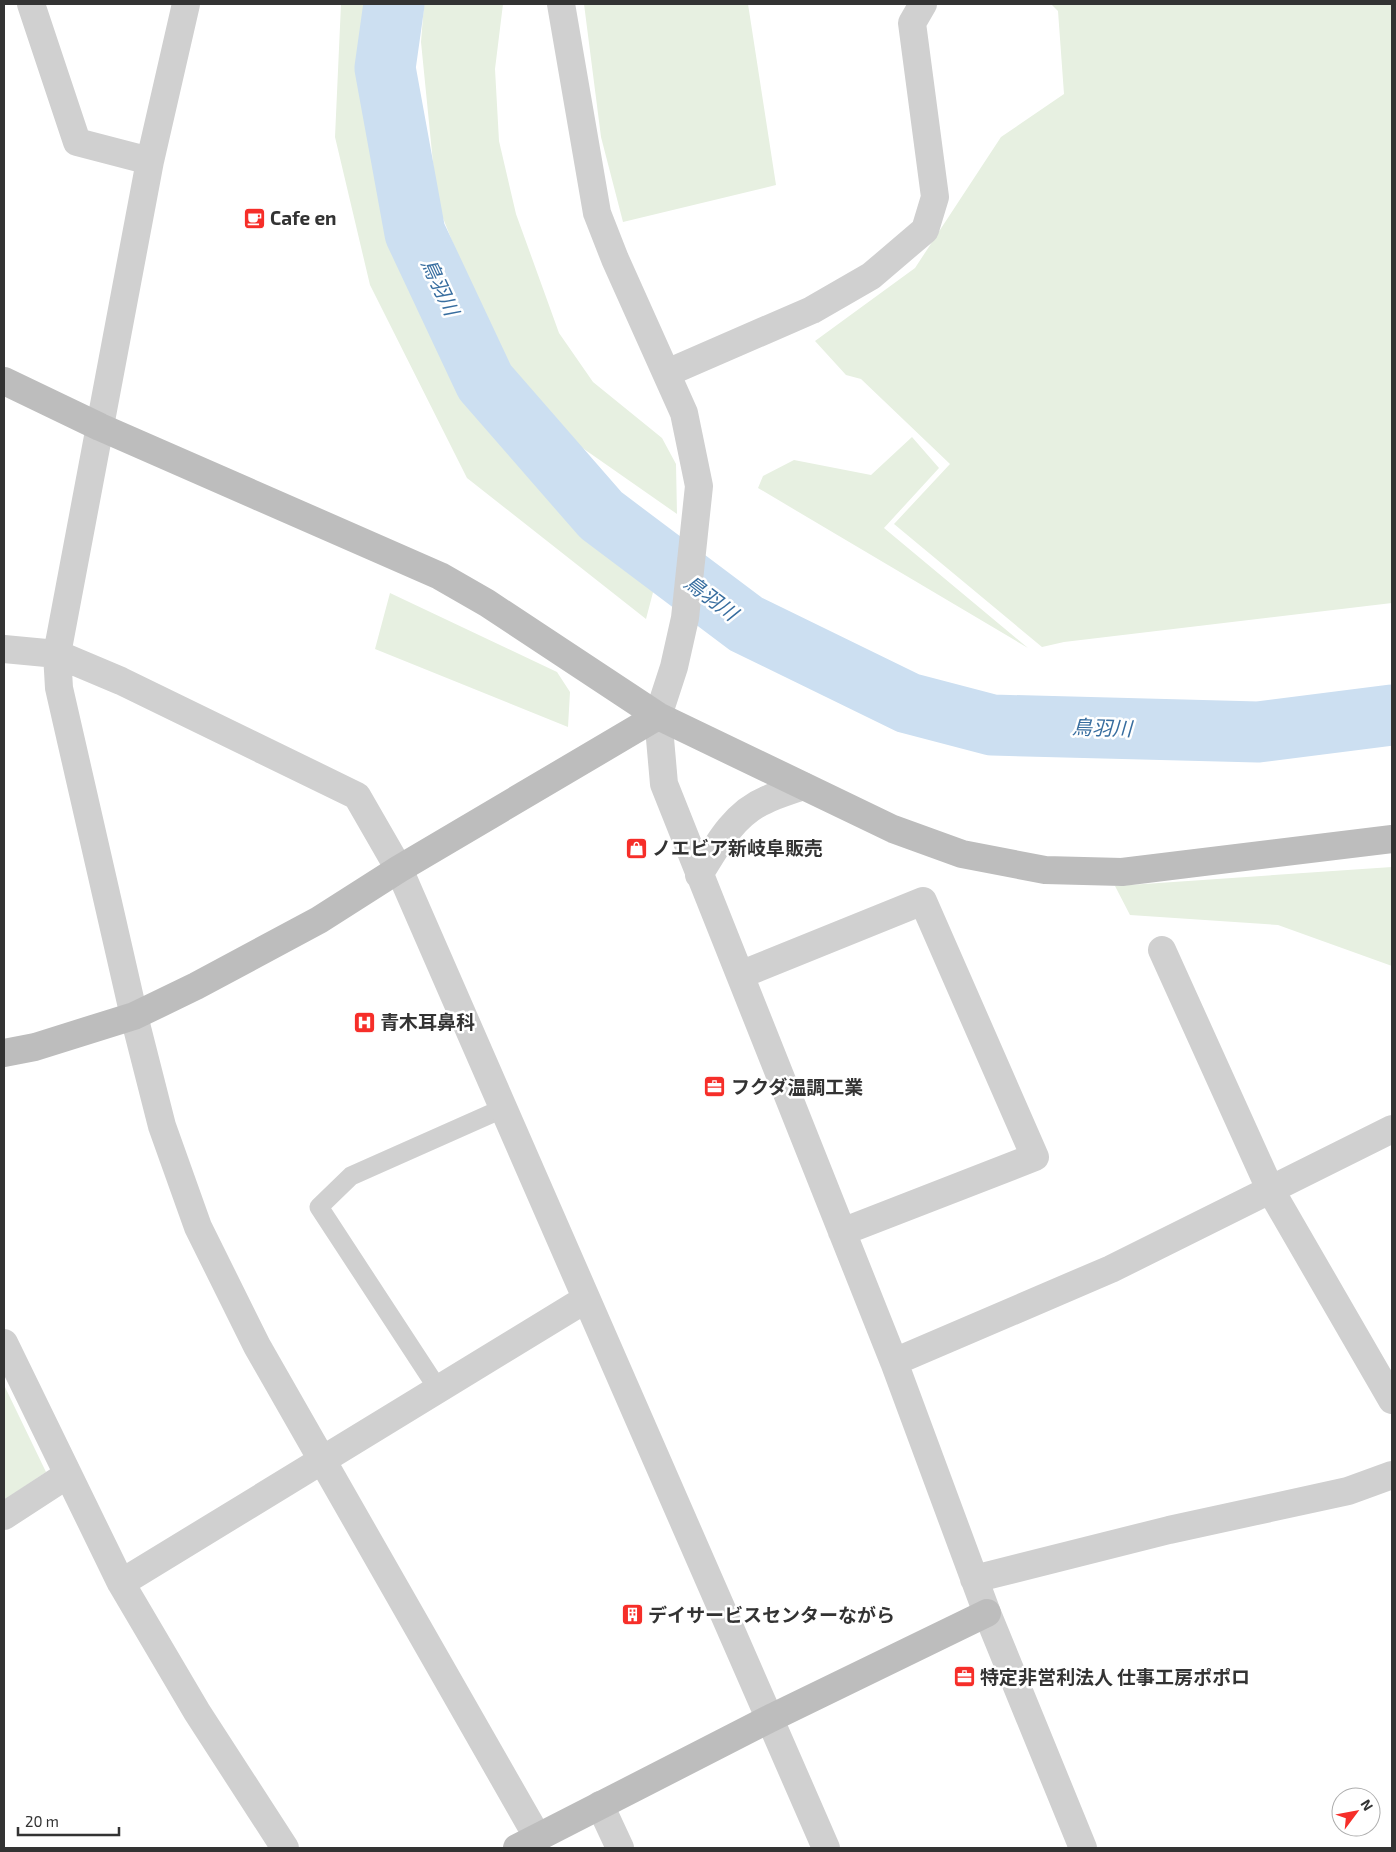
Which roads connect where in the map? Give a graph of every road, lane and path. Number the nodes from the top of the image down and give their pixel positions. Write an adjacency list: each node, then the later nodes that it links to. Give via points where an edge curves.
1 (31, 4): 5 (street, via 77,142)
2 (186, 4): 5 (street)
3 (561, 4): 6 (street, via 597,213 614,259)
4 (923, 4): 6 (street, via 912,23 936,197 925,230 871,276 812,310)
5 (150, 161): 8 (street)
6 (667, 373): 11 (street, via 684,413 700,486 685,618)
7 (4, 381): 8 (street)
8 (100, 427): 10 (street); 11 (street, via 440,576 487,603)
9 (4, 649): 10 (street)
10 (57, 654): 14 (street, via 121,681 357,796); 18 (street, via 59,688)
11 (658, 716): 12 (street); 14 (street); 15 (street, via 664,784)
12 (803, 786): 13 (street, via 893,829 962,854 1045,870 1122,872); 15 (street, via 764,800 744,812 721,838)
13 (1392, 839)
14 (399, 869): 18 (street, via 319,920); 20 (street)
15 (699, 875): 17 (street)
16 (1162, 950): 22 (street)
17 (740, 975): 23 (street); 23 (street, via 923,901 1035,1157)
18 (134, 1016): 19 (street, via 35,1047); 29 (street, via 162,1126 198,1227 257,1346)
19 (4, 1053)
20 (504, 1108): 24 (street); 27 (lane, via 350,1176 319,1207)
21 (1392, 1129): 22 (street)
22 (1270, 1189): 26 (street, via 1110,1269); 28 (street)
23 (842, 1232): 26 (street)
24 (586, 1299): 27 (street); 36 (street)
25 (4, 1343): 30 (street)
26 (894, 1362): 33 (street)
27 (438, 1389): 29 (street)
28 (1392, 1400)
29 (322, 1460): 34 (street); 38 (street)
30 (67, 1475): 32 (street); 34 (street)
31 (1392, 1475): 33 (street, via 1348,1491 1169,1530)
32 (4, 1516)
33 (974, 1579): 35 (street)
34 (120, 1583): 39 (street)
35 (987, 1613): 36 (street); 42 (street)
36 (771, 1718): 37 (street); 41 (street)
37 (600, 1805): 38 (street); 40 (street)
38 (528, 1843)
39 (285, 1848)
40 (620, 1848)
41 (826, 1848)
42 (1083, 1848)

